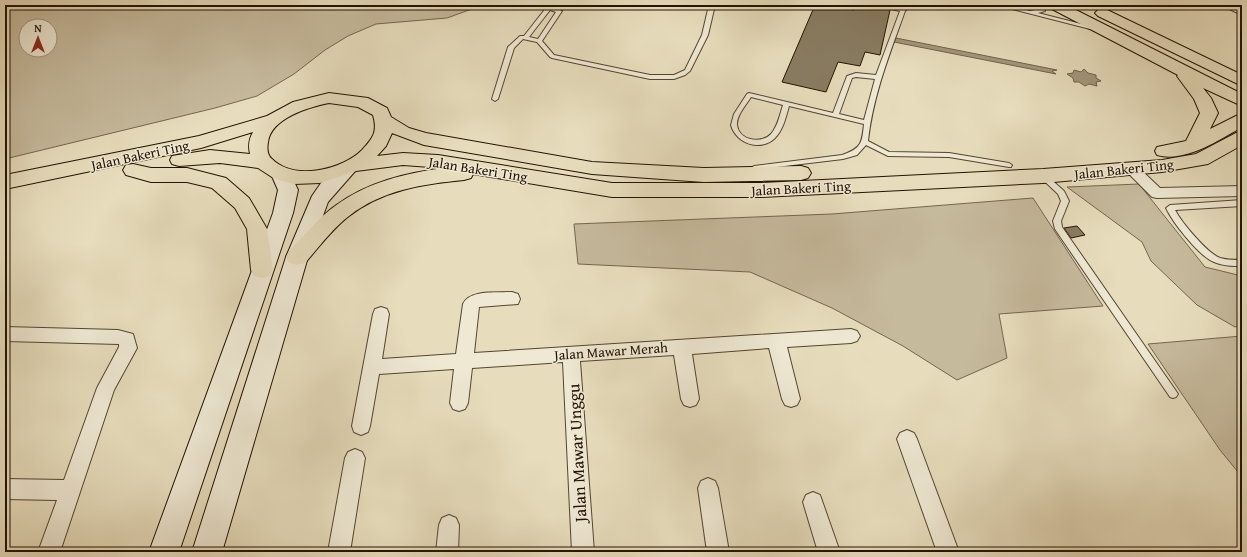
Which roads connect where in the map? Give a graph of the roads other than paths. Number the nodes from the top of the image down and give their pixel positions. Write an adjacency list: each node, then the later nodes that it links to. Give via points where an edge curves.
1 (712, 5): 14 (lane, via 705,35 687,71 677,76 650,78 552,56)
2 (876, 5): 9 (lane)
3 (896, 5): 9 (lane)
4 (1000, 5): 10 (lane)
5 (1042, 5): 10 (lane, via 1043,10)
6 (1055, 5): 12 (main road)
7 (1086, 5): 17 (main road)
8 (1226, 5): 11 (street)
9 (905, 8): 16 (lane)
10 (1032, 12): 12 (lane)
11 (1242, 12)
12 (1104, 31): 15 (main road)
13 (526, 37): 14 (lane); 14 (lane, via 548,9 560,11); 18 (lane, via 516,41 511,47)
14 (539, 40)
15 (1182, 71): 19 (main road); 28 (main road, via 1202,98 1209,113)
16 (878, 77): 21 (lane, via 849,77); 25 (lane)
17 (1242, 81)
18 (495, 99)
19 (1242, 101)
20 (786, 104): 20 (lane, via 774,135 769,140 746,142 736,132 735,119 749,95); 21 (lane)
21 (835, 115): 25 (lane)
22 (1242, 119): 28 (main road, Jalan Bakeri Ting)
23 (274, 120): 24 (main road, via 290,109 309,102 342,98 366,102 378,110); 32 (main road, via 258,141 257,152); 38 (main road, Jalan Bakeri Ting, via 201,142)
24 (385, 121): 31 (main road, via 386,132 381,144 370,155); 36 (main road, Jalan Bakeri Ting, via 403,132 424,139 522,157 592,168)
25 (867, 122): 27 (lane)
26 (1242, 137): 28 (main road, Jalan Bakeri Ting)
27 (865, 142): 30 (lane, via 888,154 949,155); 36 (lane, via 855,153 843,157)
28 (1197, 153): 29 (main road); 30 (main road, Jalan Bakeri Ting, via 1145,153); 33 (main road, Jalan Bakeri Ting)
29 (1242, 153)
30 (1010, 165): 36 (main road, Jalan Bakeri Ting)
31 (351, 167): 32 (main road, via 312,178 296,177); 35 (main road, Jalan Bakeri Ting, via 403,159 438,161); 42 (main road, via 328,188 319,202)
32 (271, 168): 34 (main road, Jalan Bakeri Ting, via 234,157 201,157); 44 (main road, via 288,190 283,214)
33 (1132, 169): 37 (main road, Jalan Bakeri Ting); 39 (street, via 1157,192)
34 (133, 170): 40 (main road, Jalan Bakeri Ting); 44 (main road, via 151,175 187,175 219,183 242,203 257,229)
35 (489, 170): 37 (main road, Jalan Bakeri Ting, via 612,190 677,191 761,190); 42 (main road, via 406,180 375,191 342,211)
36 (704, 175)
37 (1043, 176): 54 (lane, via 1061,193 1065,201 1057,221 1058,227)
38 (5, 182)
39 (1242, 191)
40 (5, 195)
41 (1242, 203): 43 (lane, via 1172,207 1170,210 1204,252 1213,259 1226,263)
42 (297, 257): 68 (main road)
43 (1242, 263)
44 (262, 270): 67 (main road)
45 (512, 299): 52 (street, via 471,304)
46 (381, 314): 53 (street)
47 (5, 334): 63 (street, via 127,339 128,348 106,388)
48 (851, 336): 49 (street, Jalan Mawar Merah)
49 (776, 340): 50 (street, Jalan Mawar Merah); 56 (street)
50 (682, 346): 51 (street, Jalan Mawar Merah); 55 (street)
51 (571, 354): 52 (street, Jalan Mawar Merah); 71 (street, Jalan Mawar Unggu)
52 (463, 361): 53 (street, Jalan Mawar Merah); 57 (street)
53 (372, 367): 58 (street)
54 (1173, 394)
55 (690, 399)
56 (791, 400)
57 (459, 403)
58 (361, 426)
59 (907, 439): 74 (street)
60 (355, 458): 69 (street)
61 (708, 488): 72 (street)
62 (5, 489): 63 (street)
63 (70, 490): 66 (street)
64 (813, 502): 73 (street)
65 (449, 525): 70 (street)
66 (49, 552)
67 (164, 552)
68 (207, 552)
69 (339, 552)
70 (447, 552)
71 (583, 552)
72 (718, 552)
73 (829, 552)
74 (948, 552)

